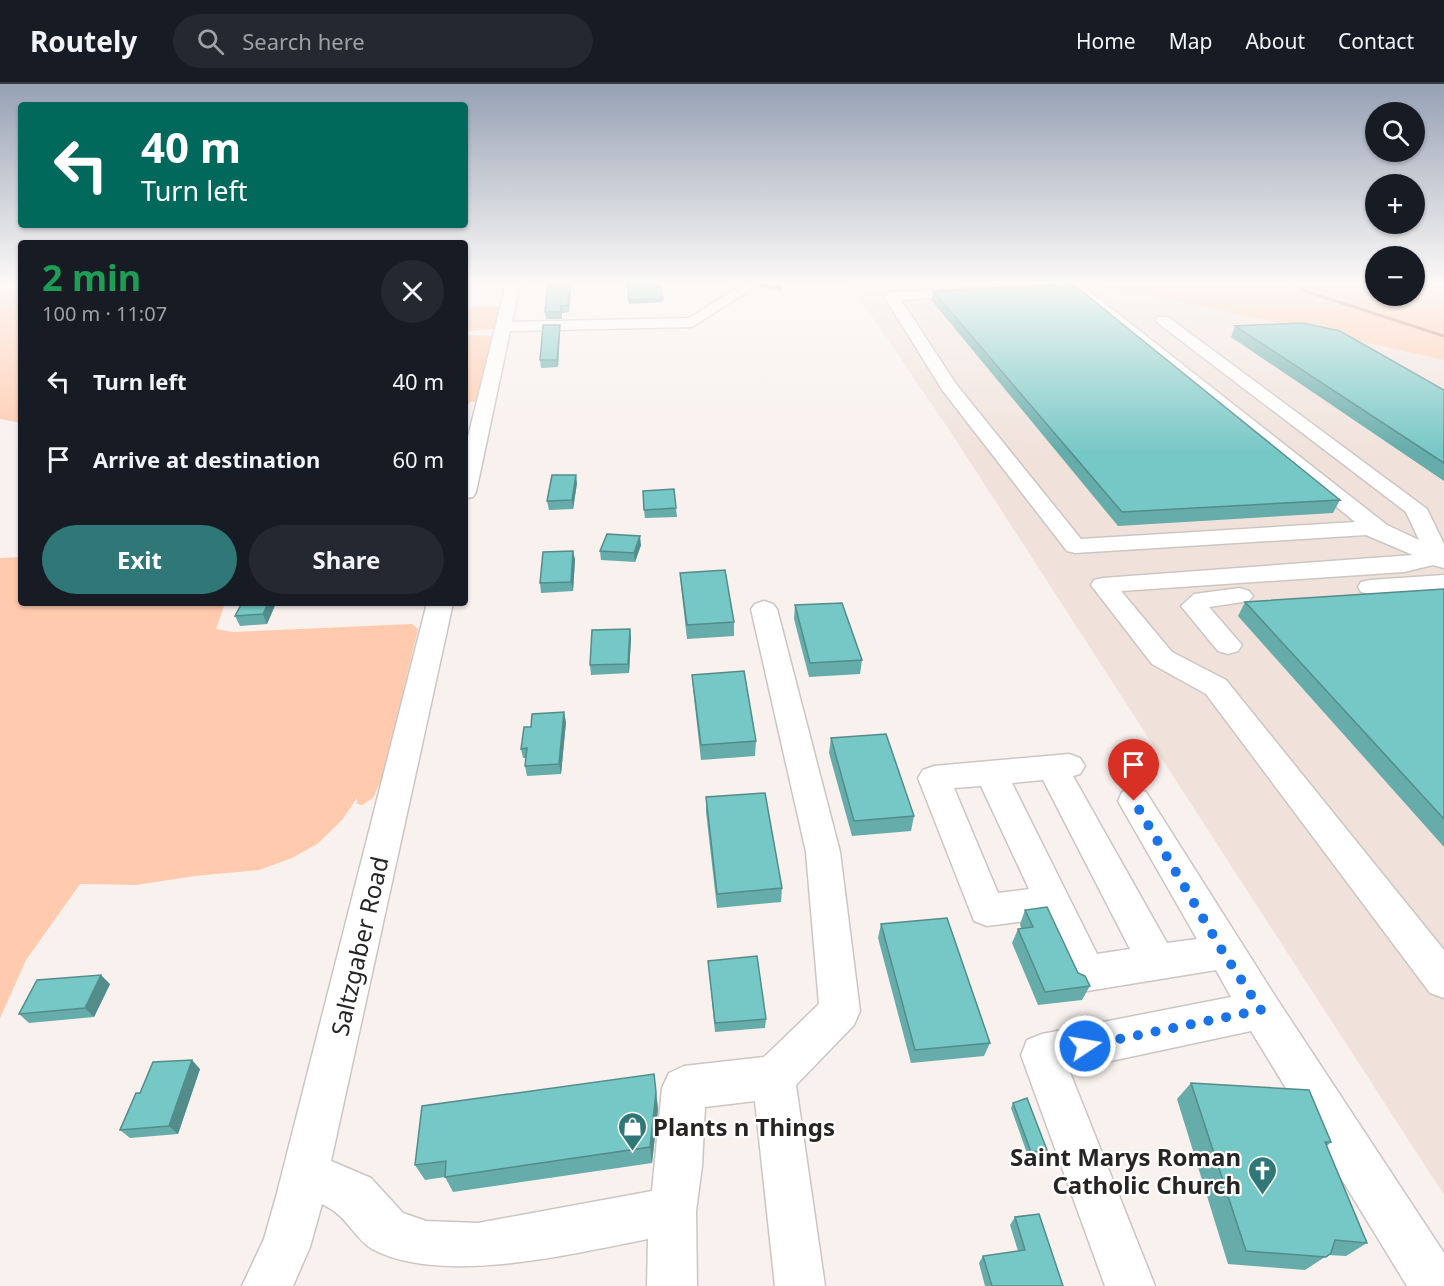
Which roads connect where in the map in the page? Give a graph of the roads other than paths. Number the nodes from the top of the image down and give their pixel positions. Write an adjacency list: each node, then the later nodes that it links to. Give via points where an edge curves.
1 (500, 340): 5 (street)
2 (921, 340): 7 (street, via 949,387)
3 (1144, 340): 6 (street)
4 (1190, 340): 8 (street, via 1416,509)
5 (468, 479)
6 (1379, 530): 7 (street); 8 (street)
7 (1075, 546): 9 (street)
8 (1442, 563): 9 (street); 12 (street, via 1203,598 1194,606)
9 (1103, 585): 18 (street, via 1162,658 1216,687)
10 (439, 606): 21 (street, Saltzgaber Road)
11 (764, 609): 20 (street, via 823,852 840,1011)
12 (1228, 645)
13 (991, 773): 15 (street); 15 (street, via 934,778 987,910); 17 (street, via 1061,767)
14 (1134, 801): 16 (street)
15 (1053, 902): 17 (street, via 1087,973)
16 (1223, 952): 17 (street); 19 (street)
17 (1156, 961)
18 (1444, 981)
19 (1261, 1010): 26 (street, via 1042,1055); 27 (street)
20 (774, 1077): 22 (street, via 684,1088); 25 (street)
21 (306, 1173): 22 (street, via 354,1195 388,1232 426,1245 478,1247); 23 (street, Saltzgaber Road, via 286,1247)
22 (672, 1211): 24 (street)
23 (267, 1286)
24 (672, 1286)
25 (800, 1286)
26 (1130, 1286)
27 (1436, 1286)

